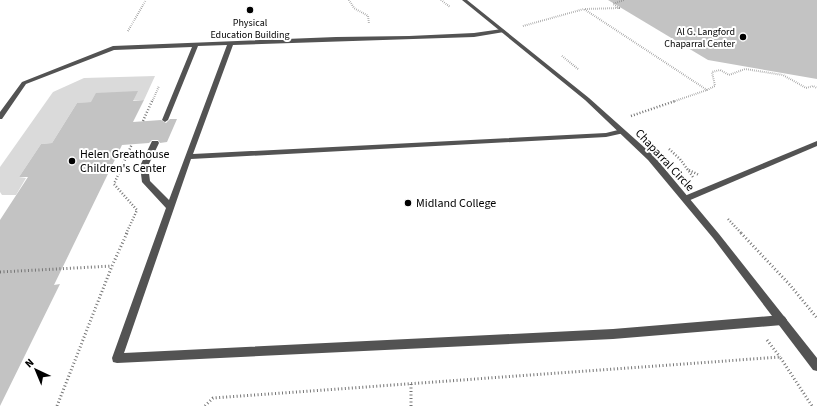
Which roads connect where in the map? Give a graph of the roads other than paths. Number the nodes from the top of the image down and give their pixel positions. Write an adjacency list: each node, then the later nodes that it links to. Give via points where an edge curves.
1 (464, 0): 2 (street, Chaparral Circle)
2 (502, 31): 3 (street, via 474,35); 7 (street, Chaparral Circle, via 587,99)
3 (231, 43): 4 (street); 10 (street)
4 (196, 44): 5 (street, via 113,48 24,83); 6 (street)
5 (0, 117)
6 (165, 120)
7 (622, 132): 10 (street, via 606,135); 11 (street, Chaparral Circle, via 651,158)
8 (155, 143): 12 (street, via 144,166 146,182)
9 (817, 143): 11 (street)
10 (188, 157): 12 (street)
11 (685, 199): 13 (street, Chaparral Circle)
12 (170, 207): 13 (street, via 116,358 613,334)
13 (782, 320): 14 (street, Chaparral Circle)
14 (817, 366)

